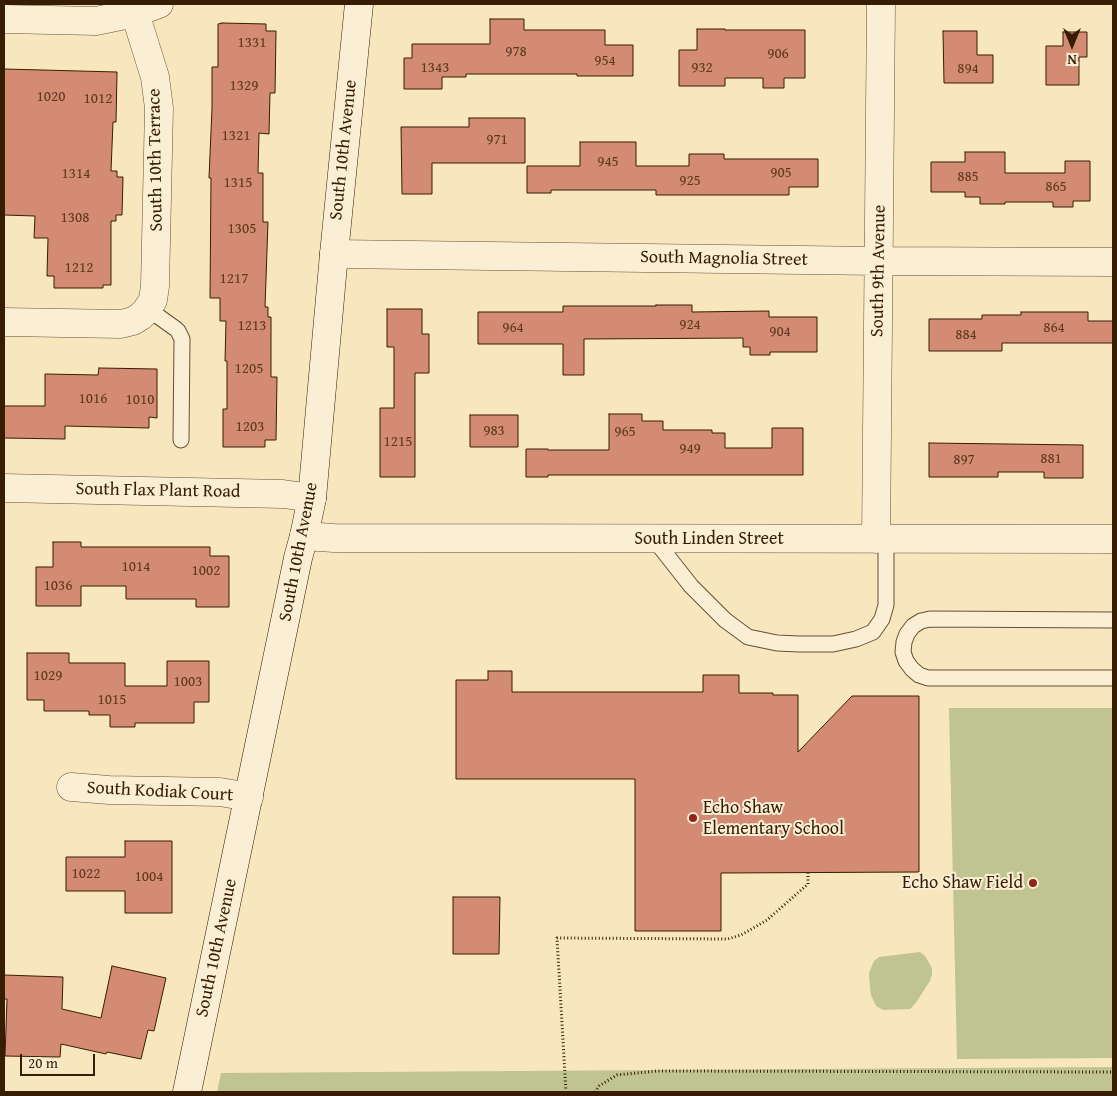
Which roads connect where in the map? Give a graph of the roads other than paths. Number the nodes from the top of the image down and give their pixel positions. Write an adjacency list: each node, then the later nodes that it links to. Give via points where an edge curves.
1 (359, 4): 5 (street, South 10th Avenue)
2 (881, 4): 6 (street, South 9th Avenue)
3 (147, 8): 4 (street, via 96,21); 8 (street, South 10th Terrace, via 159,108 156,286)
4 (4, 20)
5 (334, 254): 6 (street, South Magnolia Street); 12 (street, South 10th Avenue)
6 (879, 261): 7 (street, South Magnolia Street); 15 (street, South 9th Avenue)
7 (1113, 262)
8 (148, 309): 9 (street, via 136,320 121,324); 10 (lane, via 176,329 182,339)
9 (4, 322)
10 (181, 440)
11 (4, 488): 12 (street, South Flax Plant Road, via 283,494)
12 (312, 498): 13 (street, South 10th Avenue)
13 (304, 536): 14 (street, South Linden Street); 20 (street, South 10th Avenue)
14 (654, 539): 15 (street, South Linden Street); 15 (lane, via 691,586 725,620 748,637 799,644 833,644 856,640 873,632 886,606)
15 (881, 539): 16 (street, South Linden Street)
16 (1113, 539)
17 (1113, 620): 18 (lane, via 930,619 913,626 907,634 903,652 912,669 928,678)
18 (1113, 678)
19 (71, 787): 20 (street, South Kodiak Court, via 220,792)
20 (249, 797): 21 (street, South 10th Avenue)
21 (186, 1092)

